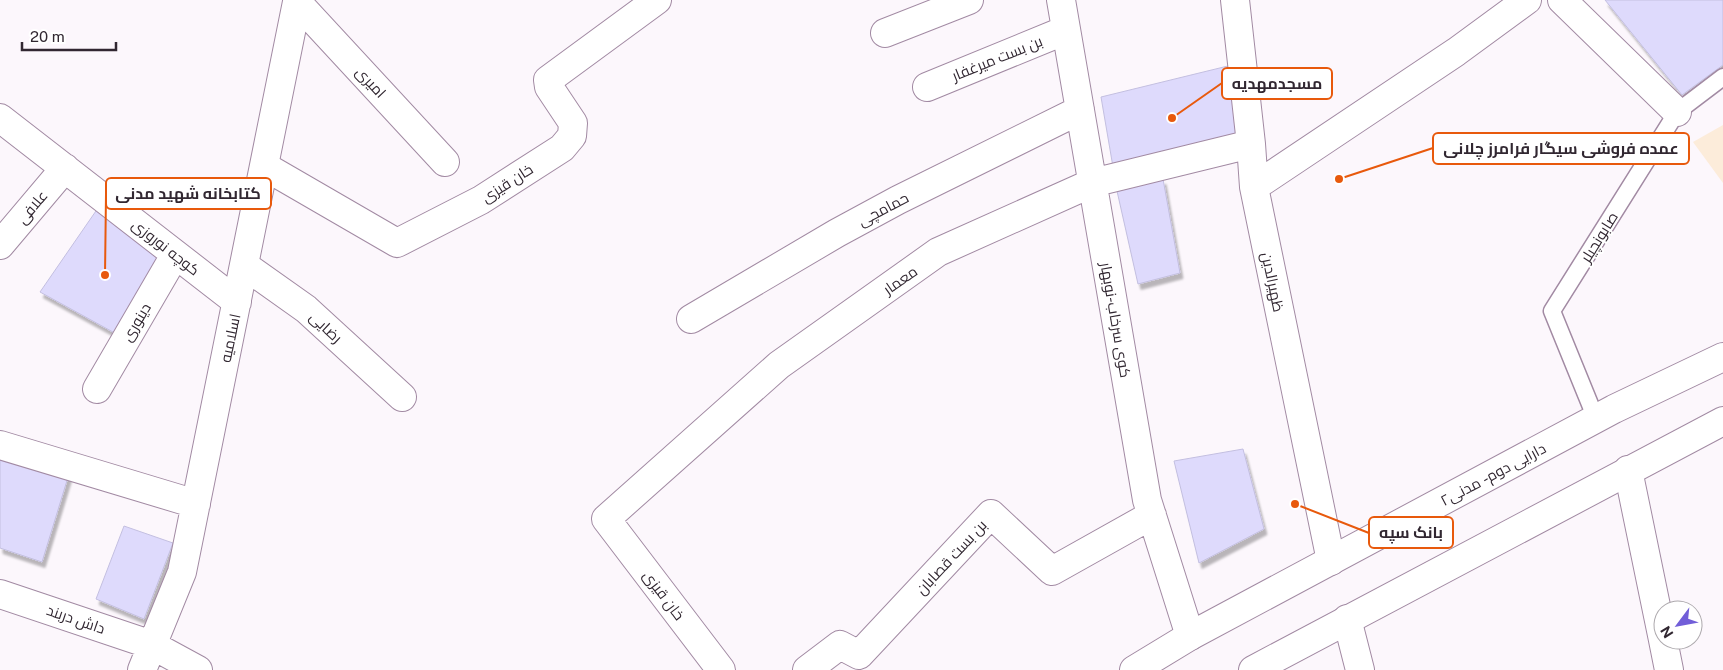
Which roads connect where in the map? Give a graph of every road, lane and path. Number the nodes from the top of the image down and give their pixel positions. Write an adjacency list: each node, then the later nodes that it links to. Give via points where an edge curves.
1 (658, 0): 17 (street, خان قیزی, via 548,80 549,87 573,123 572,136 562,148 481,200 397,243)
2 (969, 0): 9 (street)
3 (1061, 0): 8 (street, کوی سرخاب-نوبهار)
4 (1235, 0): 15 (street, ظهیرالدین)
5 (1527, 0): 20 (street, via 1456,52)
6 (1562, 0): 13 (street)
7 (296, 1): 16 (street, امیری); 17 (street, اسلامیه)
8 (1066, 30): 11 (street, بن بست میرغفار); 12 (street, کوی سرخاب-نوبهار)
9 (885, 33)
10 (1723, 77): 13 (lane, صابونچیلر)
11 (927, 87)
12 (1080, 110): 19 (street, کوی سرخاب-نوبهار); 25 (street, حمامچی, via 898,200)
13 (1677, 112): 29 (lane, صابونچیلر, via 1552,311)
14 (0, 118): 18 (street, کوچه نوروزی)
15 (1251, 144): 19 (street, معمار); 20 (street, ظهیرالدین)
16 (445, 162)
17 (264, 166): 23 (street, اسلامیه)
18 (64, 168): 21 (street, علافی); 22 (street, کوچه نوروزی)
19 (1092, 183): 34 (street, کوی سرخاب-نوبهار, via 1145,491); 35 (street, معمار, via 938,252 779,365)
20 (1254, 187): 36 (street, ظهیرالدین)
21 (0, 245)
22 (176, 255): 24 (street, کوچه نوروزی); 27 (street, دینوری)
23 (244, 265): 24 (street, اسلامیه); 28 (street, رضایی, via 306,309)
24 (237, 302): 33 (street, اسلامیه)
25 (691, 319)
26 (1723, 356): 29 (street, دارایی دوم - مدنی۲)
27 (97, 388)
28 (402, 396)
29 (1596, 419): 36 (street, دارایی دوم - مدنی۲)
30 (1723, 421): 32 (street)
31 (0, 445): 33 (street)
32 (1628, 470): 38 (street); 39 (street)
33 (196, 504): 41 (street, اسلامیه, via 182,572)
34 (1152, 515): 40 (street, کوی سرخاب-نوبهار); 46 (street, بن بست قصابان, via 1052,571 991,514 859,655 840,645)
35 (606, 519): 45 (street, خان قیزی)
36 (1331, 561): 40 (street, دارایی دوم - مدنی۲)
37 (0, 594): 41 (street, داش دربند)
38 (1655, 600)
39 (1347, 619): 48 (street); 49 (street)
40 (1190, 636): 47 (street, دارایی دوم - مدنی۲)
41 (152, 645): 43 (street, اسلامیه); 44 (street, داش دربند)
42 (1665, 650): 50 (street)
43 (142, 670)
44 (198, 670)
45 (721, 670)
46 (807, 670)
47 (1134, 670)
48 (1253, 670)
49 (1360, 670)
50 (1669, 670)

